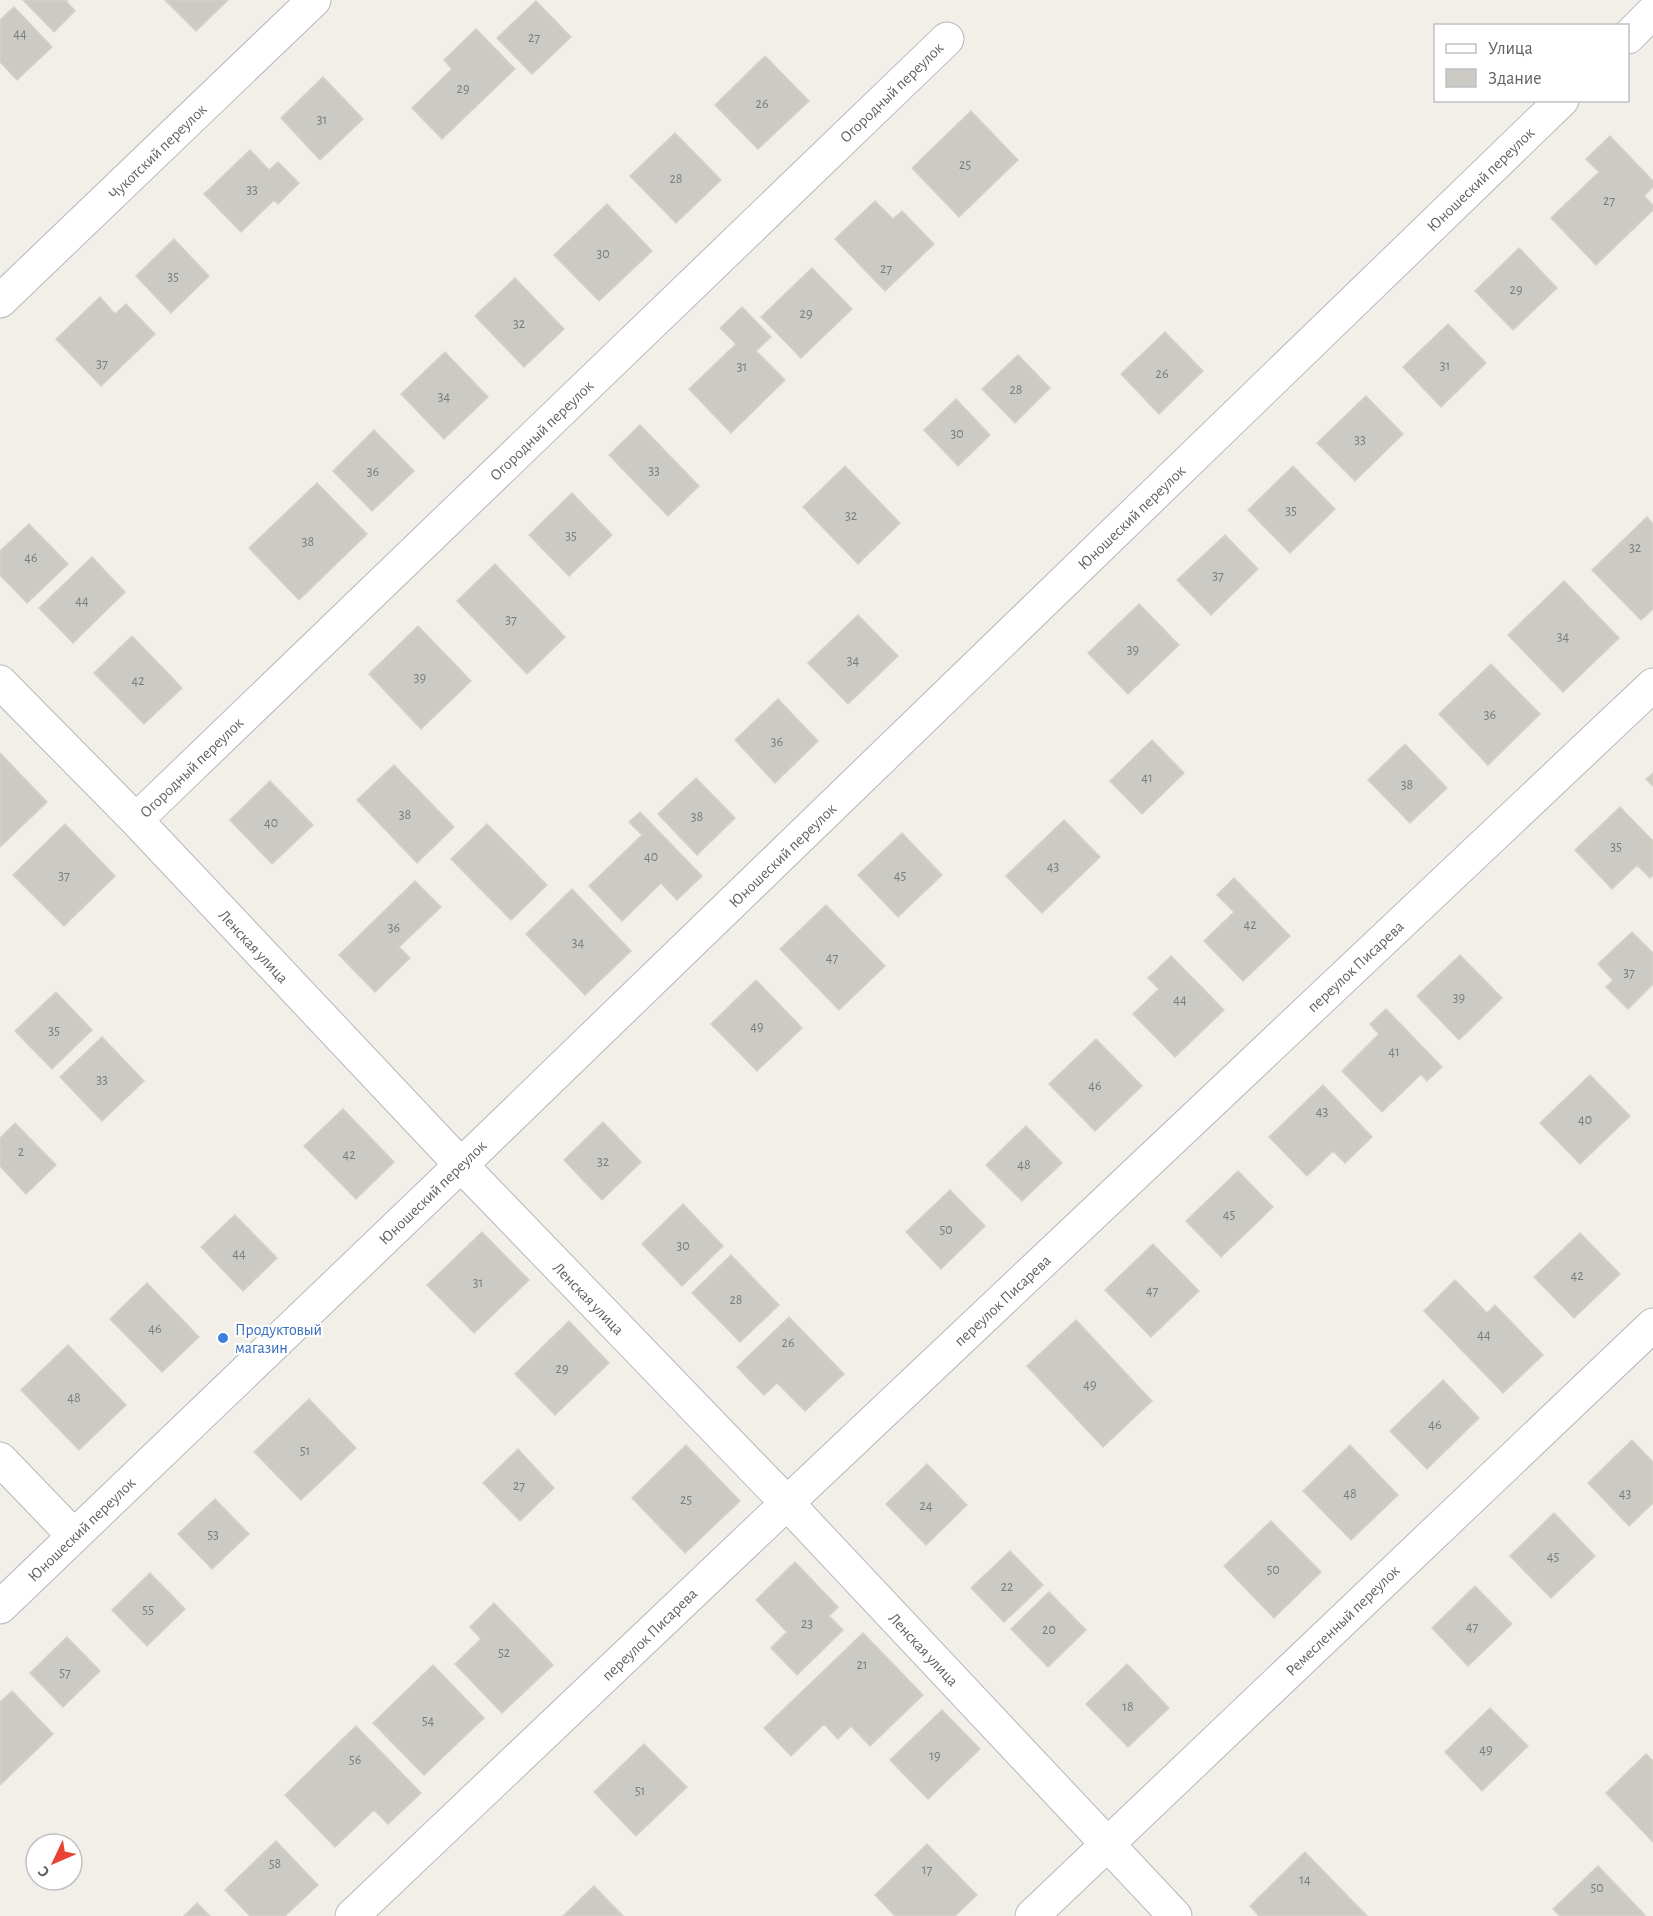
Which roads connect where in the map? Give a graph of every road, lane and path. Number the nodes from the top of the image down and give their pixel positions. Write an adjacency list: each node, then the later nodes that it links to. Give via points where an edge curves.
1 (314, 0): 6 (street, Чукотский переулок)
2 (1653, 12): 3 (street)
3 (1629, 36)
4 (947, 39): 9 (street, Огородный переулок)
5 (1560, 102): 10 (street, Юношеский переулок)
6 (0, 301)
7 (0, 682): 9 (street, Ленская улица)
8 (1653, 685): 13 (street, переулок Писарева)
9 (136, 820): 10 (street, Ленская улица)
10 (461, 1165): 13 (street, Ленская улица); 14 (street, Юношеский переулок)
11 (1653, 1325): 16 (street, Ремесленный переулок)
12 (0, 1459): 14 (street)
13 (787, 1503): 16 (street, Ленская улица); 17 (street, переулок Писарева)
14 (74, 1536): 15 (street, Юношеский переулок)
15 (0, 1607)
16 (1107, 1845): 18 (street, Ремесленный переулок); 19 (street, Ленская улица)
17 (352, 1916)
18 (1032, 1916)
19 (1175, 1916)

